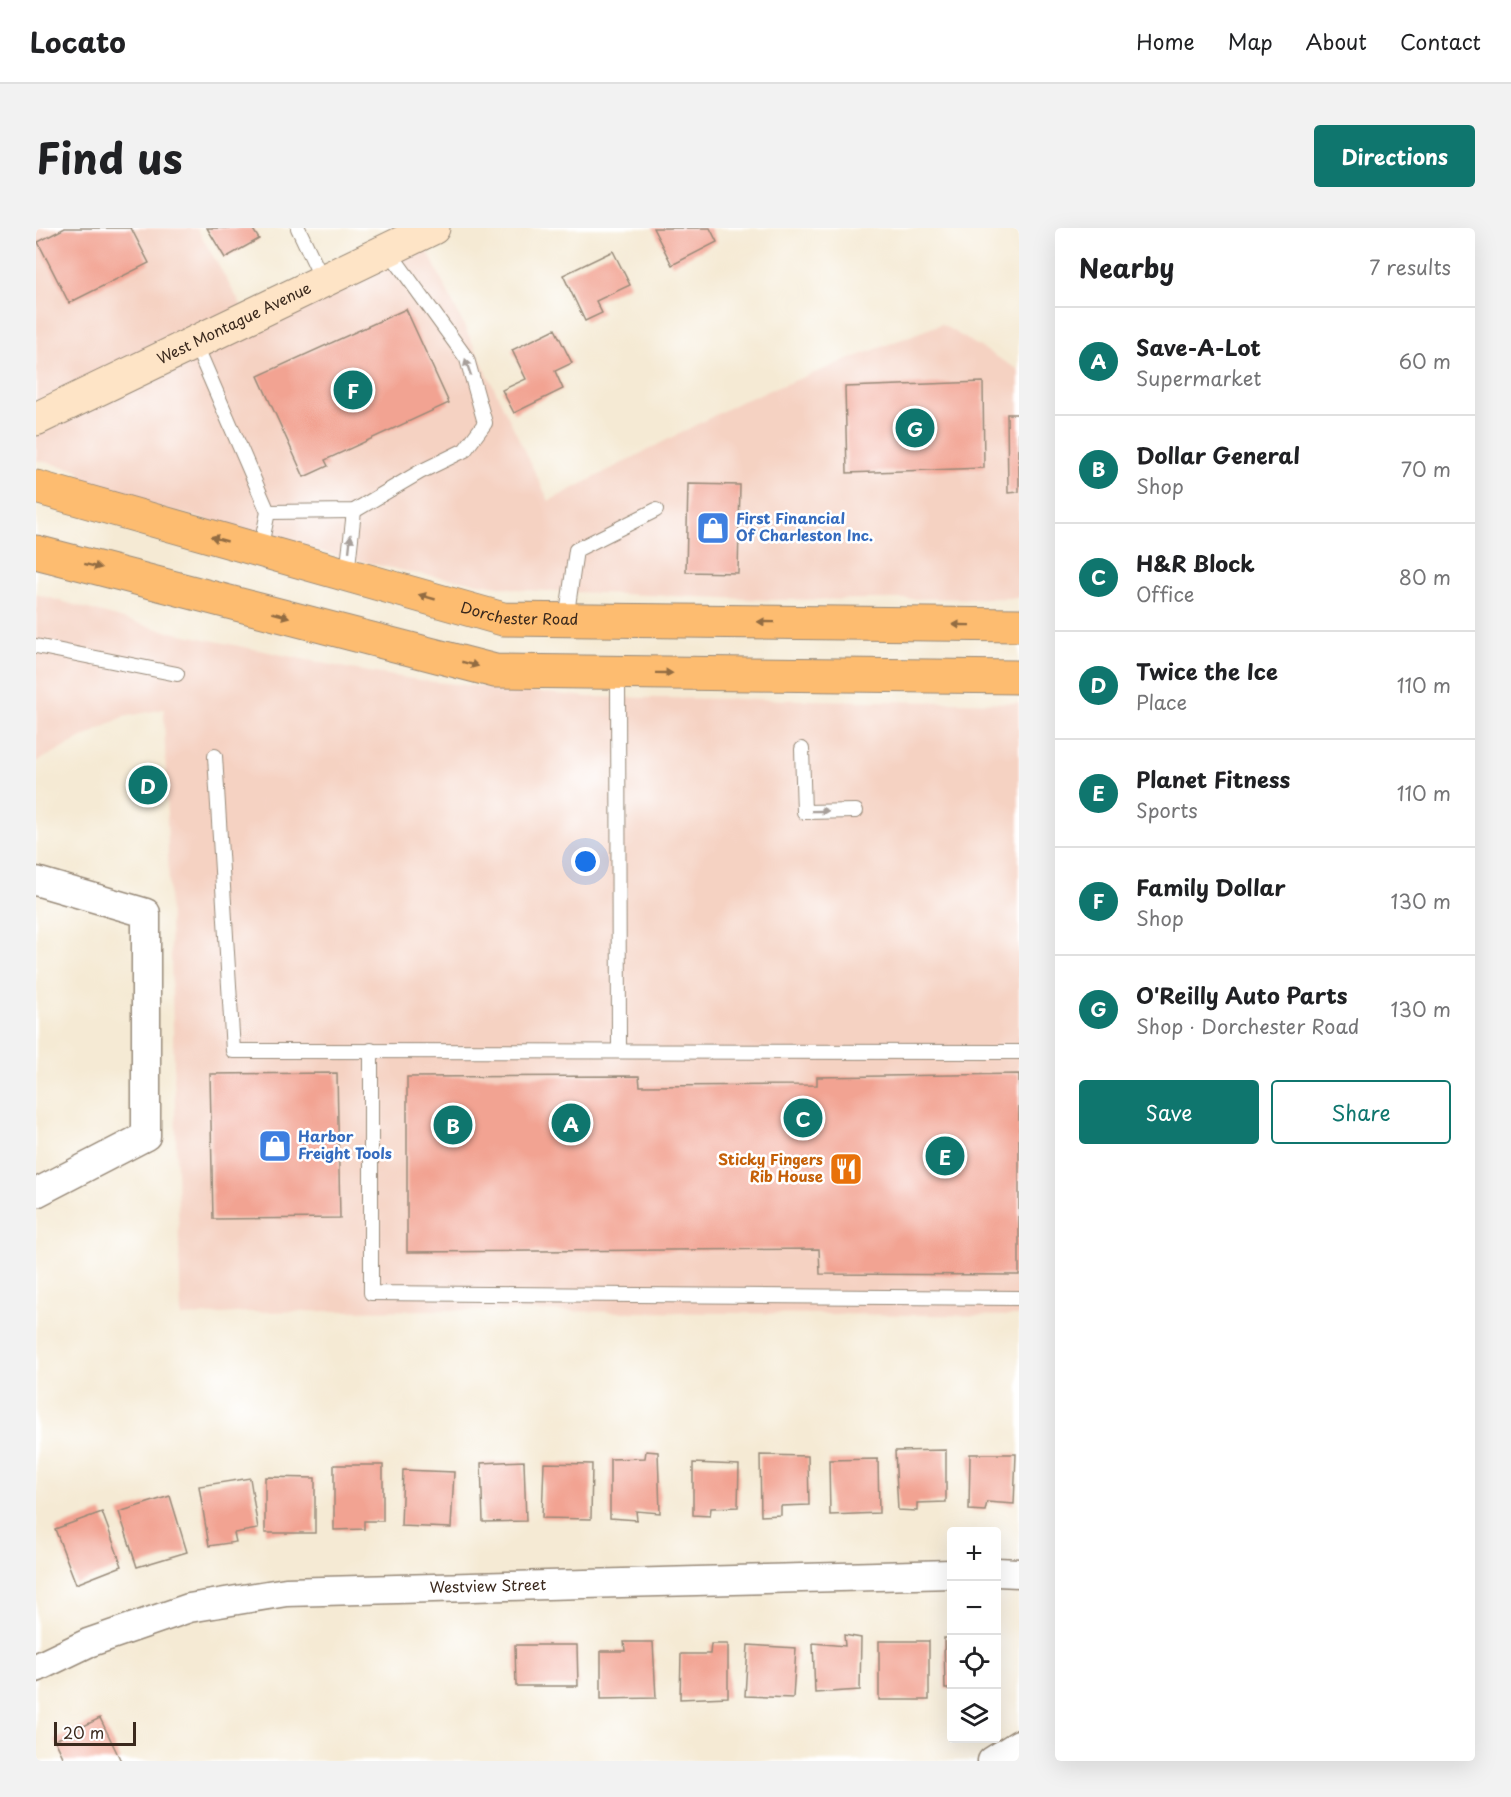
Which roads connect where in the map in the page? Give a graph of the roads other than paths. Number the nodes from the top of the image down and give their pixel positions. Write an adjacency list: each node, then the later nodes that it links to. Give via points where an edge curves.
1 (298, 228): 4 (lane)
2 (433, 228): 3 (street, West Montague Avenue)
3 (388, 250): 4 (street, West Montague Avenue); 9 (lane, one-way to 3, via 465,450 485,423 466,359)
4 (323, 281): 5 (street, West Montague Avenue)
5 (195, 343): 6 (street, West Montague Avenue); 10 (lane)
6 (36, 419)
7 (36, 487): 11 (main road, Dorchester Road, one-way to 7)
8 (656, 510): 14 (lane, via 576,550)
9 (354, 511): 10 (lane); 13 (lane, one-way to 9)
10 (268, 512): 11 (lane)
11 (260, 550): 13 (main road, Dorchester Road)
12 (36, 552): 17 (main road, one-way to 17, via 495,671)
13 (347, 575): 14 (main road, Dorchester Road, one-way to 13, via 503,619)
14 (566, 620): 15 (main road, Dorchester Road, one-way to 14)
15 (1019, 625)
16 (36, 646): 18 (lane)
17 (618, 672): 19 (main road, one-way to 19); 25 (lane)
18 (177, 674)
19 (1019, 677)
20 (802, 749): 22 (lane, one-way to 22, via 804,812)
21 (215, 756): 24 (lane, via 233,1051)
22 (856, 811)
23 (36, 881): 27 (street, via 146,913 146,1136)
24 (371, 1050): 25 (lane); 28 (lane, via 371,1293)
25 (618, 1051): 26 (lane)
26 (1019, 1052)
27 (36, 1193)
28 (1019, 1298)
29 (1001, 1572): 30 (street)
30 (1019, 1573)
31 (947, 1574): 32 (street, Westview Street, via 286,1592 189,1608 88,1644)
32 (36, 1668)
33 (1019, 1744): 34 (street)
34 (992, 1761)

